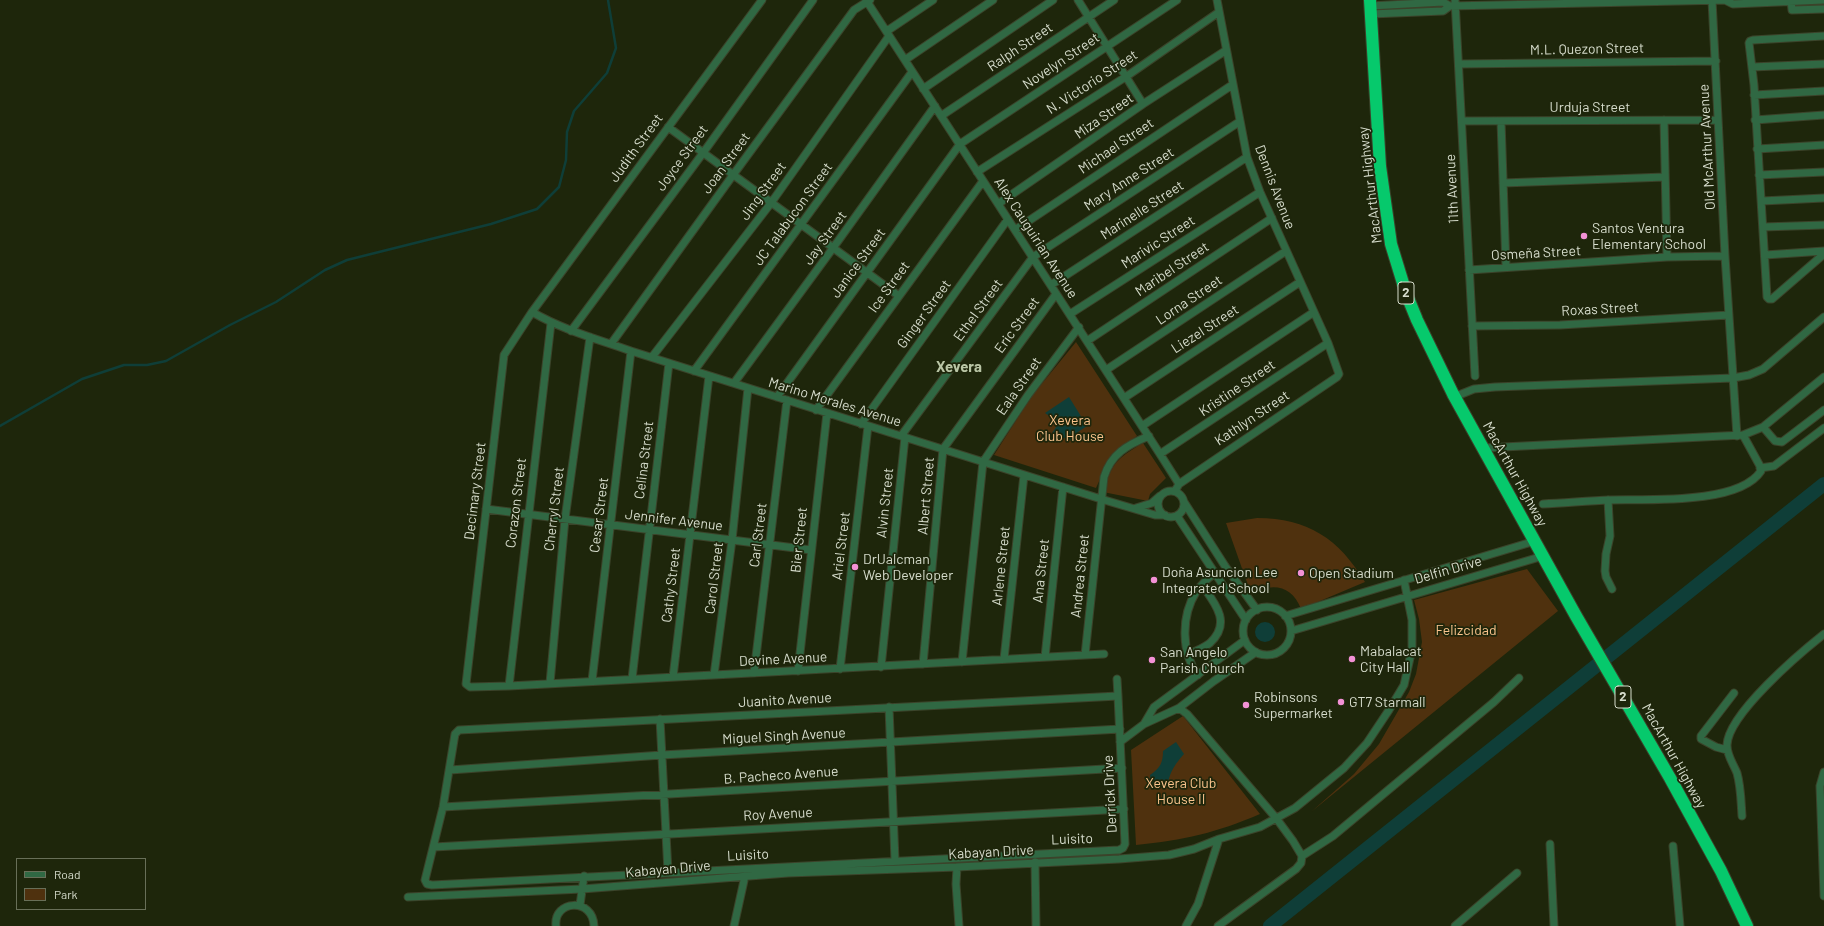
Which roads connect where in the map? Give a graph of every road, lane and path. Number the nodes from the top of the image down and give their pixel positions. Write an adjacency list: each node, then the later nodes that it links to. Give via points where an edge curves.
1 (762, 0): 50 (street, Judith Street)
2 (813, 0): 54 (street, Joyce Street)
3 (933, 0): 25 (street)
4 (993, 0): 29 (street)
5 (1054, 0): 37 (street)
6 (1078, 0): 24 (street)
7 (1114, 0): 24 (street, Ralph Street)
8 (1177, 0): 27 (street, Novelyn Street)
9 (1217, 0): 21 (street, Dennis Avenue)
10 (1712, 0): 11 (street); 18 (street); 30 (street, Old McArthur Avenue)
11 (1725, 0): 15 (street)
12 (1823, 0): 14 (street)
13 (868, 1): 25 (street, Alex Cauguirian Avenue); 58 (street, Joan Street, via 854,10)
14 (1791, 1): 15 (street); 20 (street, via 1792,10)
15 (1733, 2)
16 (1428, 3): 17 (street); 18 (street); 22 (street)
17 (1402, 4): 19 (street); 23 (street)
18 (1453, 4): 22 (street, via 1443,11); 31 (street, 11th Avenue)
19 (1370, 7): 23 (street); 113 (highway, MacArthur Highway / 2, via 1380,166 1391,244 1417,320)
20 (1824, 9)
21 (1219, 12): 28 (street, Dennis Avenue); 35 (street, N. Victorio Street)
22 (1428, 12): 23 (street)
23 (1402, 13)
24 (1089, 16): 27 (street); 43 (street, Ralph Street)
25 (888, 33): 29 (street, Alex Cauguirian Avenue); 66 (street, Jing Street)
26 (1824, 36): 33 (street, via 1750,40)
27 (1106, 46): 35 (street); 51 (street, Novelyn Street)
28 (1225, 51): 36 (street, Dennis Avenue); 40 (street, Miza Street)
29 (905, 60): 34 (street, Alex Cauguirian Avenue)
30 (1716, 61): 31 (street, M.L. Quezon Street); 45 (street, Old McArthur Avenue)
31 (1459, 64): 47 (street, 11th Avenue)
32 (1824, 64): 33 (street)
33 (1752, 67): 39 (street)
34 (912, 72): 37 (street, Alex Cauguirian Avenue); 70 (street, JC Talabucon Street)
35 (1127, 76): 40 (street); 56 (street, N. Victorio Street)
36 (1232, 85): 49 (street, Dennis Avenue); 73 (street, Michael Street)
37 (924, 89): 41 (street, Alex Cauguirian Avenue)
38 (1824, 91): 39 (street)
39 (1754, 95): 46 (street)
40 (1143, 104): 67 (street, Miza Street)
41 (935, 106): 43 (street, Alex Cauguirian Avenue); 74 (street, Jay Street)
42 (1824, 115): 46 (street)
43 (941, 116): 51 (street, Alex Cauguirian Avenue)
44 (1664, 120): 45 (street, Urduja Street); 48 (street, Urduja Street); 60 (street)
45 (1718, 120): 78 (street, Old McArthur Avenue)
46 (1756, 120): 53 (street)
47 (1462, 121): 48 (street, Urduja Street); 82 (street, 11th Avenue)
48 (1501, 121): 62 (street)
49 (1239, 122): 55 (street, Dennis Avenue); 79 (street, Mary Anne Street)
50 (668, 127): 54 (street); 88 (street, Judith Street)
51 (960, 144): 56 (street, Alex Cauguirian Avenue); 83 (street, Janice Street)
52 (1824, 145): 53 (street)
53 (1757, 149): 59 (street)
54 (703, 153): 58 (street); 96 (street, Joyce Street)
55 (1247, 157): 63 (street, Dennis Avenue); 85 (street, Marinelle Street)
56 (977, 172): 61 (street, Alex Cauguirian Avenue)
57 (1824, 172): 59 (street)
58 (733, 174): 66 (street); 100 (street, Joan Street)
59 (1759, 176): 65 (street)
60 (1665, 177): 62 (street); 80 (street)
61 (983, 180): 67 (street, Alex Cauguirian Avenue); 87 (street, Ice Street)
62 (1503, 183): 81 (street)
63 (1260, 192): 68 (street, Dennis Avenue); 90 (street, Marivic Street)
64 (1824, 198): 65 (street)
65 (1762, 201): 72 (street)
66 (771, 203): 70 (street); 102 (street, Jing Street)
67 (998, 204): 69 (street, Alex Cauguirian Avenue)
68 (1272, 218): 75 (street, Dennis Avenue); 98 (street, Maribel Street)
69 (1008, 219): 73 (street, Alex Cauguirian Avenue); 120 (street, Ginger Street)
70 (801, 225): 74 (street); 105 (street, JC Talabucon Street)
71 (1824, 225): 72 (street)
72 (1763, 227): 77 (street)
73 (1015, 230): 79 (street, Alex Cauguirian Avenue)
74 (833, 248): 83 (street); 111 (street, Jay Street)
75 (1286, 251): 84 (street, Dennis Avenue); 104 (street, Lorna Street)
76 (1824, 253): 77 (street); 77 (street, via 1772,299 1767,297)
77 (1765, 255)
78 (1725, 256): 80 (street, Osmeña Street); 91 (street, Old McArthur Avenue)
79 (1033, 257): 85 (street, Alex Cauguirian Avenue); 126 (street, Ethel Street)
80 (1667, 257): 81 (street, Osmeña Street)
81 (1506, 267): 82 (street, Osmeña Street)
82 (1469, 270): 94 (street, 11th Avenue)
83 (867, 272): 87 (street); 114 (street, Janice Street)
84 (1300, 282): 89 (street, Dennis Avenue); 115 (street, Liezel Street)
85 (1051, 285): 86 (street, Alex Cauguirian Avenue)
86 (1056, 294): 90 (street, Alex Cauguirian Avenue); 128 (street, Eric Street)
87 (899, 296): 117 (street, Ice Street)
88 (532, 312): 93 (street, Marino Morales Avenue); 141 (street, Decimary Street, via 504,355)
89 (1314, 312): 99 (street, Dennis Avenue); 121 (street)
90 (1070, 314): 95 (street, Alex Cauguirian Avenue)
91 (1729, 315): 94 (street, Roxas Street, via 1560,325); 110 (street, Old McArthur Avenue)
92 (1824, 317): 110 (street, via 1763,369 1749,376)
93 (551, 323): 96 (street, Marino Morales Avenue); 143 (street, Corazon Street)
94 (1472, 326): 108 (street, 11th Avenue)
95 (1079, 327): 98 (street, Alex Cauguirian Avenue); 130 (street, Eala Street, via 1028,395)
96 (571, 331): 97 (street, Marino Morales Avenue)
97 (590, 338): 100 (street, Marino Morales Avenue); 146 (street, Cherryl Street)
98 (1087, 341): 104 (street, Alex Cauguirian Avenue)
99 (1328, 343): 106 (street, Dennis Avenue); 129 (street, Kristine Street)
100 (611, 344): 101 (street, Marino Morales Avenue)
101 (631, 351): 102 (street, Marino Morales Avenue); 147 (street, Cesar Street)
102 (652, 357): 103 (street, Marino Morales Avenue)
103 (669, 363): 105 (street, Marino Morales Avenue); 148 (street, Celina Street)
104 (1106, 370): 115 (street, Alex Cauguirian Avenue)
105 (694, 371): 107 (street, Marino Morales Avenue)
106 (1339, 374): 133 (street, Kathlyn Street)
107 (709, 376): 111 (street, Marino Morales Avenue); 149 (street, Cathy Street)
108 (1475, 376)
109 (1824, 377): 122 (street)
110 (1733, 378): 113 (street, via 1495,387 1474,389); 124 (street, Old McArthur Avenue)
111 (734, 383): 112 (street, Marino Morales Avenue)
112 (748, 388): 114 (street, Marino Morales Avenue); 150 (street, Carol Street)
113 (1454, 396): 127 (highway, MacArthur Highway / 2)
114 (777, 397): 116 (street, Marino Morales Avenue)
115 (1124, 398): 121 (street, Alex Cauguirian Avenue)
116 (787, 400): 117 (street, Marino Morales Avenue); 152 (street, Carl Street)
117 (816, 410): 119 (street, Marino Morales Avenue)
118 (1824, 410): 122 (street, via 1782,442 1775,441)
119 (827, 413): 120 (street, Marino Morales Avenue); 153 (street, Bier Street)
120 (865, 425): 126 (street, Marino Morales Avenue); 175 (street, Ariel Street)
121 (1142, 426): 125 (street, Alex Cauguirian Avenue)
122 (1763, 427): 124 (street)
123 (1824, 428): 131 (street, via 1774,466)
124 (1740, 435): 127 (street); 131 (street)
125 (1148, 436): 129 (street, Alex Cauguirian Avenue); 137 (street, Andrea Street, via 1120,450 1113,458 1104,477)
126 (903, 437): 128 (street, Marino Morales Avenue); 174 (street, Alvin Street)
127 (1483, 448): 151 (highway, MacArthur Highway / 2)
128 (943, 449): 130 (street, Marino Morales Avenue); 173 (street, Albert Street)
129 (1160, 454): 133 (street, Alex Cauguirian Avenue)
130 (983, 462): 132 (street, Marino Morales Avenue); 172 (street)
131 (1760, 468): 138 (street, via 1761,472 1757,477 1743,485 1699,498)
132 (1024, 475): 134 (street, Marino Morales Avenue); 171 (street, Arlene Street)
133 (1179, 484): 135 (street)
134 (1063, 487): 137 (street, Marino Morales Avenue); 170 (street, Ana Street)
135 (1175, 492): 136 (street, via 1168,491); 139 (street, via 1182,496)
136 (1162, 495): 142 (street, via 1152,503); 144 (street, via 1158,506)
137 (1101, 499): 142 (street, Marino Morales Avenue); 168 (street, Andrea Street)
138 (1608, 500): 140 (street); 158 (street, via 1610,536 1605,571)
139 (1184, 502): 145 (street, via 1183,510); 160 (street)
140 (1543, 504)
141 (486, 509): 143 (street, Jennifer Avenue); 185 (street, Decimary Street)
142 (1134, 509): 144 (street, Marino Morales Avenue)
143 (528, 514): 146 (street, Jennifer Avenue); 187 (street, Corazon Street)
144 (1165, 515): 145 (street)
145 (1177, 516): 155 (street)
146 (565, 519): 147 (street, Jennifer Avenue); 186 (street, Cherryl Street)
147 (611, 525): 148 (street, Jennifer Avenue); 184 (street, Cesar Street)
148 (649, 530): 149 (street, Jennifer Avenue); 182 (street, Celina Street)
149 (690, 535): 150 (street, Jennifer Avenue); 180 (street, Cathy Street)
150 (732, 540): 152 (street, Jennifer Avenue); 178 (street, Carol Street)
151 (1535, 541): 154 (highway, MacArthur Highway / 2); 156 (street, Delfin Drive)
152 (769, 545): 153 (street, Jennifer Avenue); 177 (street, Carl Street)
153 (811, 550): 176 (street, Bier Street)
154 (1543, 556): 159 (street, Delfin Drive); 238 (highway, MacArthur Highway / 2, via 1670,778 1724,877)
155 (1215, 572): 157 (street); 162 (street)
156 (1404, 580): 159 (street, Kabayan Drive); 161 (street, Delfin Drive)
157 (1202, 585): 169 (street, via 1190,604 1186,621); 169 (street, via 1221,615 1221,622 1218,633 1210,643)
158 (1612, 589)
159 (1407, 596): 163 (street, Delfin Drive); 208 (street, Kabayan Drive, via 1412,620 1412,649 1404,685 1367,742 1344,768 1295,808)
160 (1257, 610): 161 (street, via 1272,608); 162 (street)
161 (1285, 616): 163 (street)
162 (1246, 620): 165 (street, via 1243,630)
163 (1291, 631): 166 (street, via 1288,643 1279,652 1269,655)
164 (1824, 634): 198 (street, via 1794,658 1750,703 1729,736)
165 (1245, 640): 166 (street); 179 (street, Derrick Drive)
166 (1256, 652): 191 (street, Derrick Drive)
167 (1104, 654): 168 (street, Devine Avenue)
168 (1085, 655): 170 (street, Devine Avenue)
169 (1188, 655): 179 (street, via 1191,666)
170 (1045, 657): 171 (street, Devine Avenue)
171 (1004, 660): 172 (street, Devine Avenue)
172 (962, 662): 173 (street, Devine Avenue)
173 (923, 664): 174 (street, Devine Avenue)
174 (881, 667): 175 (street, Devine Avenue)
175 (840, 669): 176 (street, Devine Avenue)
176 (798, 671): 177 (street, Devine Avenue)
177 (754, 673): 178 (street, Devine Avenue)
178 (714, 675): 180 (street, Devine Avenue)
179 (1198, 675): 193 (street, Derrick Drive, via 1154,706)
180 (673, 677): 182 (street, Devine Avenue)
181 (1519, 678): 216 (street, via 1494,702 1333,836)
182 (632, 679): 184 (street, Devine Avenue)
183 (1117, 679): 189 (street, Derrick Drive)
184 (592, 681): 186 (street, Devine Avenue)
185 (466, 682): 187 (street, Devine Avenue, via 470,687)
186 (550, 684): 187 (street, Devine Avenue)
187 (509, 686)
188 (1734, 693): 198 (street, via 1701,736 1705,742)
189 (1118, 696): 190 (street, Juanito Avenue); 194 (street, Derrick Drive)
190 (889, 707): 192 (street, Juanito Avenue); 197 (street)
191 (1179, 708): 193 (street, Derrick Drive); 208 (street)
192 (660, 719): 195 (street, Juanito Avenue, via 463,729); 199 (street)
193 (1144, 724): 196 (street, Derrick Drive)
194 (1120, 729): 196 (street, Derrick Drive); 197 (street, Miguel Singh Avenue)
195 (455, 734): 201 (street, Luisito)
196 (1120, 742): 200 (street, Derrick Drive)
197 (892, 743): 199 (street, Miguel Singh Avenue); 203 (street)
198 (1727, 750): 207 (street, via 1740,784)
199 (662, 755): 201 (street, Miguel Singh Avenue); 204 (street)
200 (1122, 768): 203 (street, B. Pacheco Avenue); 206 (street, Derrick Drive)
201 (450, 770): 205 (street, Luisito)
202 (1824, 772): 225 (street, via 1820,786)
203 (892, 780): 204 (street, B. Pacheco Avenue); 209 (street)
204 (665, 796): 205 (street, B. Pacheco Avenue); 210 (street)
205 (443, 808): 215 (street, Luisito)
206 (1124, 809): 209 (street, Roy Avenue); 212 (street, Derrick Drive)
207 (1742, 816)
208 (1276, 818): 211 (street, Kabayan Drive, via 1260,827); 216 (street)
209 (894, 821): 210 (street, Roy Avenue); 217 (street)
210 (666, 833): 215 (street, Roy Avenue); 220 (street)
211 (1219, 839): 218 (street, Kabayan Drive, via 1194,849 1168,855); 233 (street, via 1198,904)
212 (1125, 844): 217 (street, Luisito, via 1119,850)
213 (1550, 844): 236 (street)
214 (1673, 846): 237 (street)
215 (434, 847): 222 (street, Luisito, via 425,880 427,884 432,885)
216 (1302, 856): 234 (street, via 1301,863 1296,869)
217 (895, 860): 220 (street, Luisito)
218 (1036, 862): 219 (street, Kabayan Drive); 232 (street)
219 (957, 867): 223 (street, Kabayan Drive); 231 (street)
220 (668, 872): 222 (street, Luisito)
221 (1517, 872): 235 (street)
222 (584, 876): 224 (street)
223 (745, 876): 224 (street, Kabayan Drive); 230 (street)
224 (582, 889): 226 (street, Kabayan Drive); 227 (street)
225 (1824, 896)
226 (408, 898)
227 (580, 905): 228 (street, via 564,908 558,914); 229 (street, via 594,918)
228 (556, 926)
229 (594, 926)
230 (734, 926)
231 (959, 926)
232 (1036, 926)
233 (1186, 926)
234 (1218, 926)
235 (1455, 926)
236 (1554, 926)
237 (1680, 926)
238 (1747, 926)

